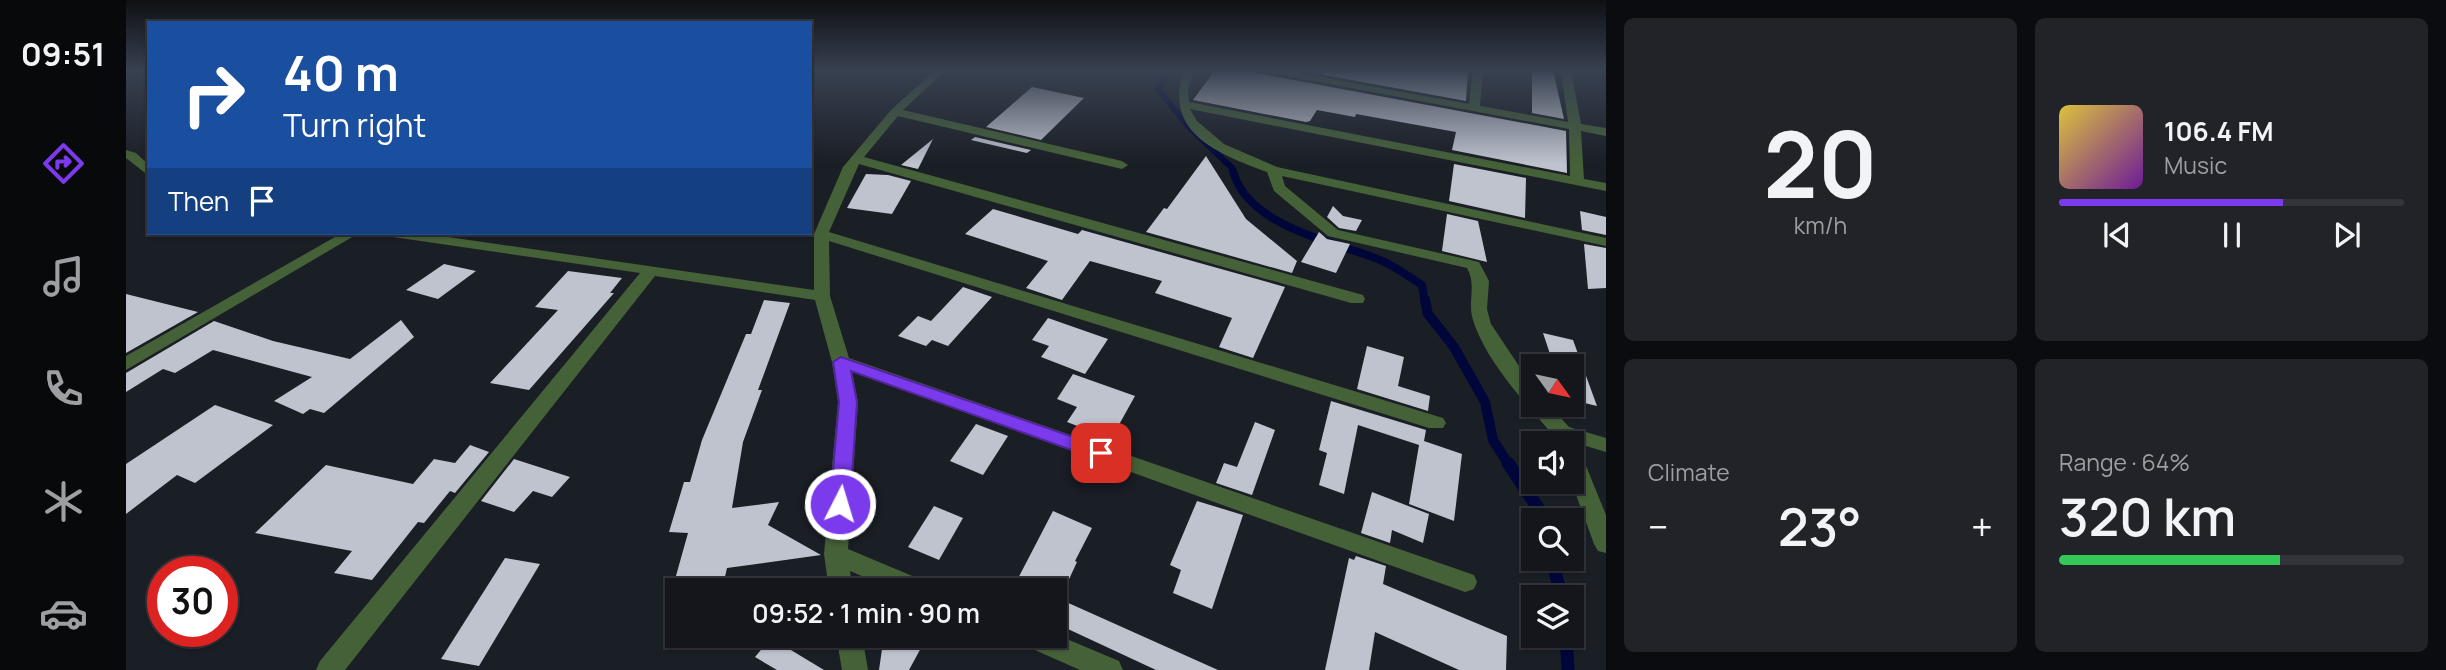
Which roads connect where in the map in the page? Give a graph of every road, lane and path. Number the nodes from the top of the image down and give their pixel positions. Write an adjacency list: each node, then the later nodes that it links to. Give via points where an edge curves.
1 (908, 101): 7 (street)
2 (1432, 101): 6 (street)
3 (1475, 101): 6 (street)
4 (1571, 101): 8 (street)
5 (1182, 104): 14 (street, via 1186,117 1201,134 1242,159); 15 (street)
6 (1474, 109): 8 (street)
7 (895, 113): 11 (street); 12 (street)
8 (1575, 126): 9 (street); 15 (street)
9 (1606, 132)
10 (128, 156): 13 (street)
11 (856, 159): 17 (street); 23 (street)
12 (1122, 164)
13 (147, 170)
14 (1273, 170): 20 (street); 26 (street, via 1279,188 1333,233 1474,265 1484,281 1480,317)
15 (1577, 181): 16 (street)
16 (1606, 187)
17 (821, 234): 22 (street); 28 (street)
18 (349, 235): 25 (street)
19 (406, 235): 21 (street)
20 (1606, 242)
21 (652, 268): 22 (street); 40 (street)
22 (822, 296): 24 (street)
23 (1357, 299)
24 (841, 362): 34 (street, via 848,402); 37 (street)
25 (126, 365)
26 (1521, 383)
27 (1548, 417): 29 (street)
28 (1436, 424)
29 (1559, 431)
30 (1584, 441): 31 (street)
31 (1606, 445)
32 (1584, 487): 33 (street)
33 (1606, 544)
34 (836, 554): 35 (street); 36 (street)
35 (839, 578)
36 (892, 578)
37 (1465, 582)
38 (851, 648): 41 (street)
39 (1059, 648): 42 (street)
40 (330, 670)
41 (855, 670)
42 (1111, 670)

